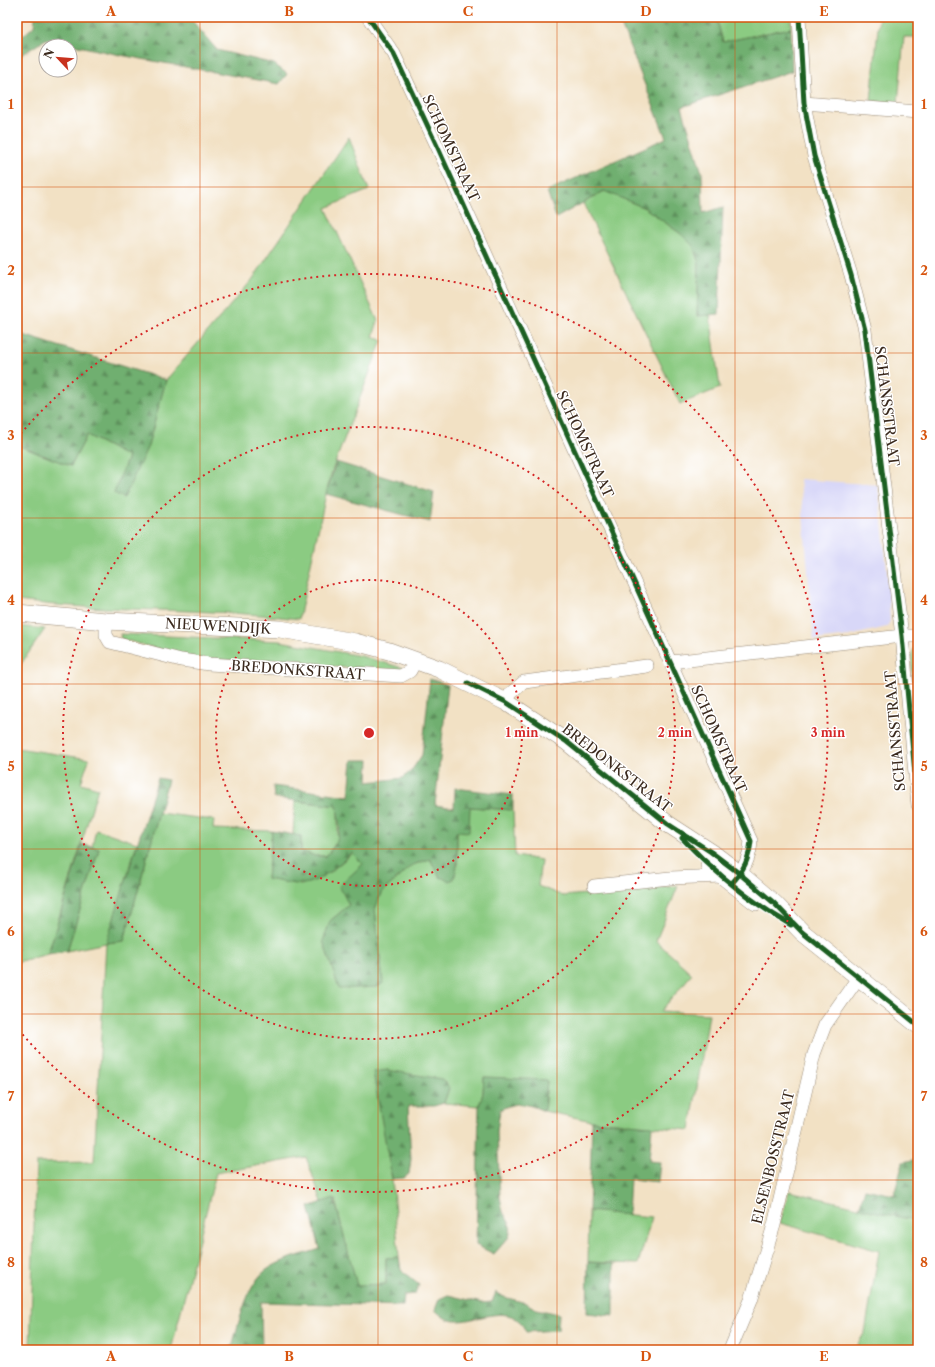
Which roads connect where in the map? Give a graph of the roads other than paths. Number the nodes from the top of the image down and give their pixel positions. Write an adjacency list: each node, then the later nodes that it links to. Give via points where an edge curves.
1 (368, 17): 10 (street, SCHOMSTRAAT, via 394,54)
2 (799, 17): 3 (street, SCHANSSTRAAT)
3 (804, 103): 4 (street); 7 (street, SCHANSSTRAAT, via 814,156 851,275 865,330)
4 (918, 112)
5 (17, 614): 6 (street, NIEUWENDIJK)
6 (106, 621): 9 (street, NIEUWENDIJK, via 280,629 355,642); 9 (street, BREDONKSTRAAT, via 106,635 110,642 181,660 209,664 401,676 410,671)
7 (902, 636): 8 (street); 10 (street); 13 (street, SCHANSSTRAAT)
8 (918, 636)
9 (416, 660): 12 (street, BREDONKSTRAAT)
10 (671, 662): 14 (street, SCHOMSTRAAT, via 751,841 750,857)
11 (647, 666): 12 (street, via 524,682 511,693)
12 (506, 702): 14 (street, BREDONKSTRAAT, via 567,742 668,824 704,861)
13 (918, 806)
14 (731, 878): 15 (street, via 670,878); 16 (street, BREDONKSTRAAT, via 768,912 802,932)
15 (594, 886)
16 (858, 978): 17 (street, BREDONKSTRAAT); 18 (street, ELSENBOSSTRAAT, via 825,1025 814,1054 774,1224 751,1300)
17 (918, 1024)
18 (730, 1350)

